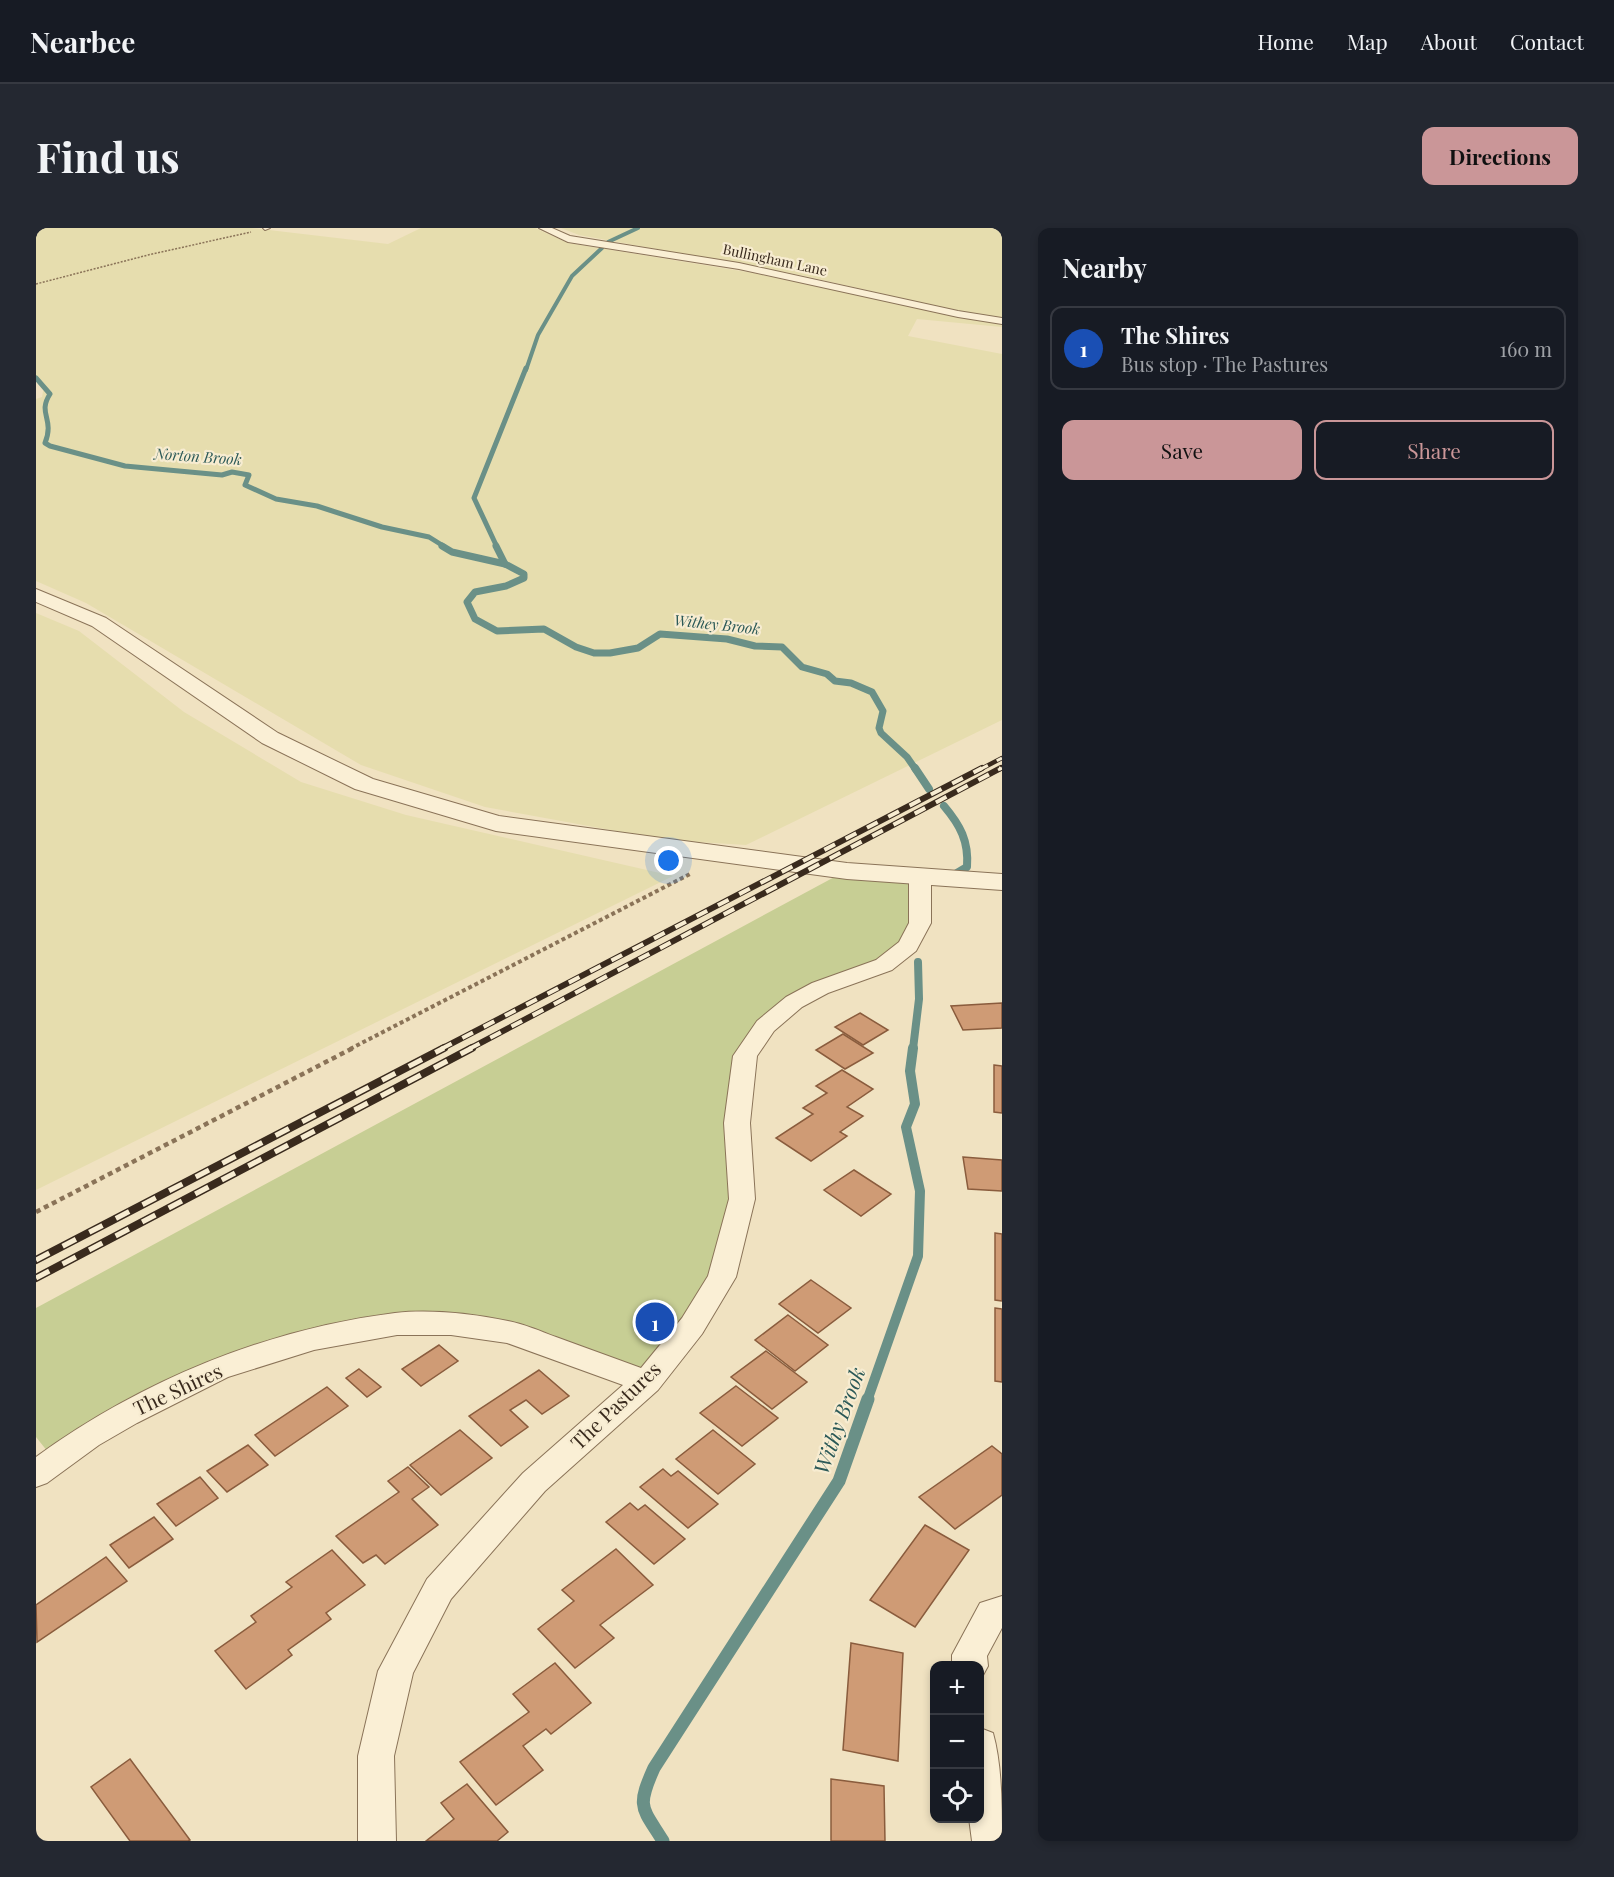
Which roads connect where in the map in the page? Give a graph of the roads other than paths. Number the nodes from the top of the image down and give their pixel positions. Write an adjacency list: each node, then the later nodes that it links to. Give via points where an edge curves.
1 (544, 228): 2 (street, Bullingham Lane, via 568,239 739,266)
2 (1002, 321)
3 (36, 595): 4 (street, via 99,622 270,738 364,784 496,823)
4 (920, 878): 5 (street); 6 (street, The Pastures, via 920,922 908,946 884,965 820,988 794,1002 765,1026 746,1056 737,1123 742,1199 722,1276 692,1326)
5 (1002, 882)
6 (647, 1382): 7 (street, The Shires, via 510,1332 451,1324 397,1324 314,1339 218,1370 116,1419); 11 (street, The Pastures, via 534,1482 439,1589 393,1680 376,1756)
7 (36, 1474)
8 (1002, 1611): 9 (street, via 992,1614 969,1655)
9 (970, 1661)
10 (983, 1769): 12 (street)
11 (377, 1841)
12 (991, 1841)

